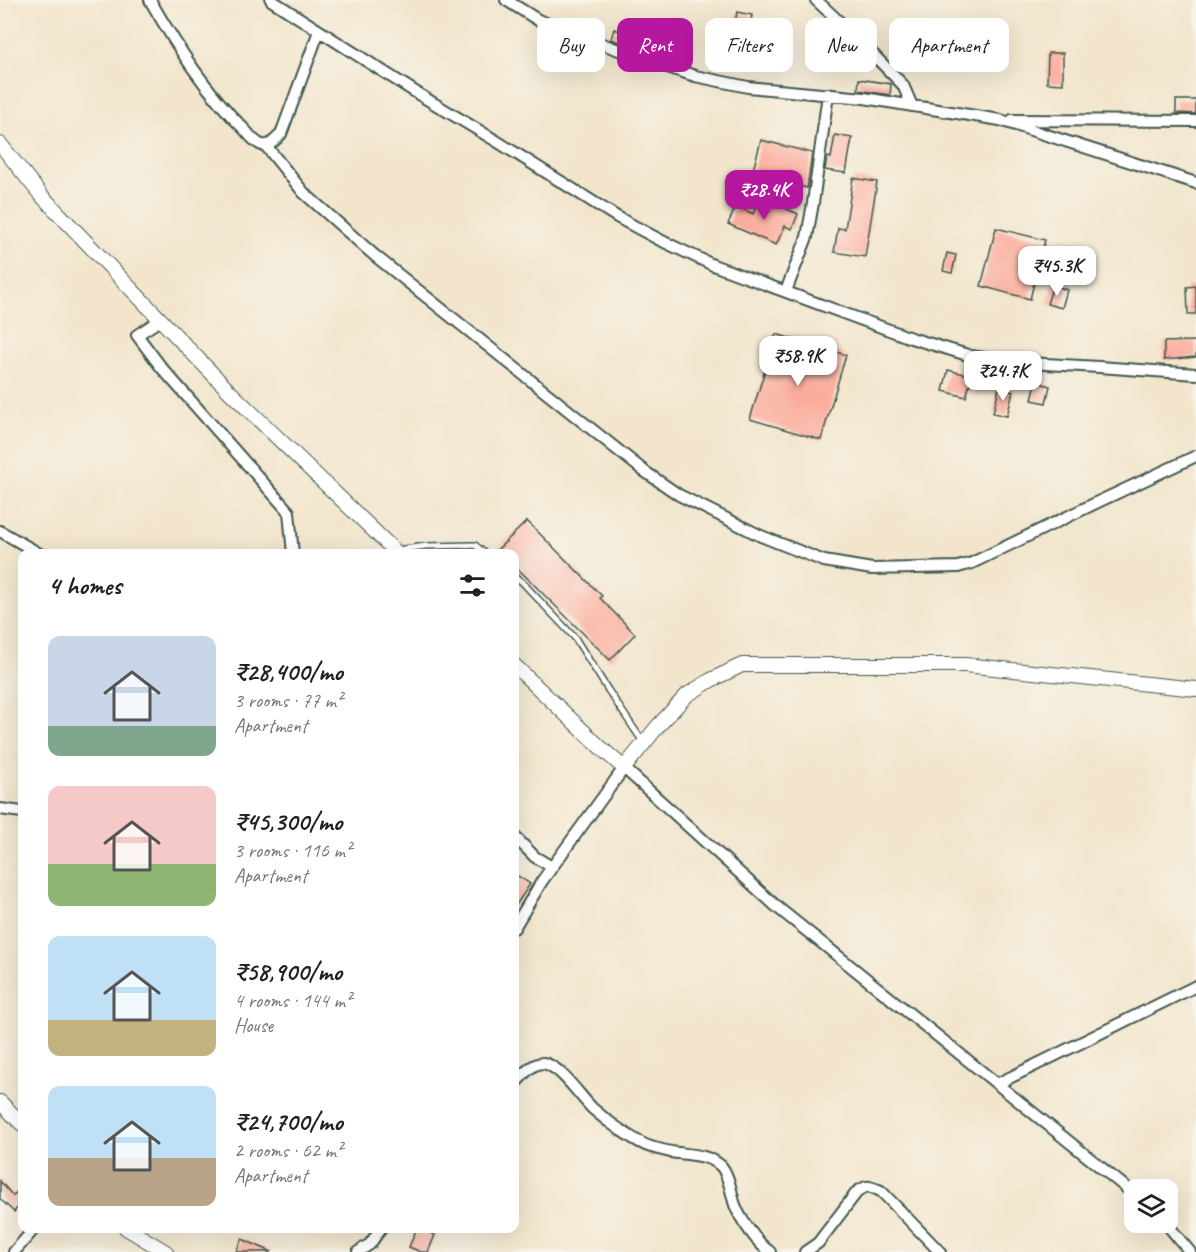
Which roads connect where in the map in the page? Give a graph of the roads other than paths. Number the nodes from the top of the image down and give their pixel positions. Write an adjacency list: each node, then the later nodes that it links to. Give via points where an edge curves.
1 (150, 0): 11 (street, via 201,80 231,117 258,144)
2 (271, 0): 5 (street)
3 (506, 0): 6 (street, via 538,20 695,76 748,87)
4 (816, 0): 7 (street, via 903,85)
5 (319, 31): 11 (street, via 280,134); 13 (street, via 617,217 713,265)
6 (828, 94): 7 (street); 13 (street, via 807,237)
7 (912, 106): 8 (street)
8 (999, 120): 9 (street); 12 (street)
9 (1196, 121)
10 (0, 144): 14 (street, via 41,195)
11 (266, 146): 16 (street, via 304,193 374,255 644,471 679,495 761,536 824,561 872,569 958,567)
12 (1196, 183)
13 (786, 291): 15 (street, via 971,356)
14 (160, 320): 19 (street, via 137,335 161,368 289,512); 20 (street)
15 (1196, 374)
16 (1196, 456)
17 (0, 531): 18 (street)
18 (31, 549)
19 (293, 549)
20 (393, 549)
21 (411, 549): 22 (lane, via 475,545)
22 (480, 549)
23 (519, 580): 26 (lane, via 575,638)
24 (519, 670): 27 (street)
25 (1196, 689): 26 (street, via 965,665 742,666 687,695)
26 (644, 743): 27 (street)
27 (624, 768): 31 (street); 35 (street, via 777,907)
28 (0, 809): 29 (street)
29 (18, 811)
30 (519, 841): 31 (street)
31 (552, 867): 32 (street)
32 (519, 920)
33 (1196, 986): 35 (street)
34 (519, 1079): 46 (street, via 531,1067 544,1063 565,1077 593,1109 647,1146 695,1154 722,1167 736,1208)
35 (997, 1084): 38 (street)
36 (0, 1102): 37 (street)
37 (18, 1120)
38 (1124, 1186)
39 (31, 1233): 43 (street)
40 (134, 1233): 44 (street)
41 (378, 1233): 45 (street)
42 (1175, 1233): 49 (street)
43 (14, 1252)
44 (166, 1252)
45 (358, 1252)
46 (770, 1252)
47 (806, 1252): 48 (street, via 865,1186 881,1191)
48 (940, 1252)
49 (1190, 1252)

